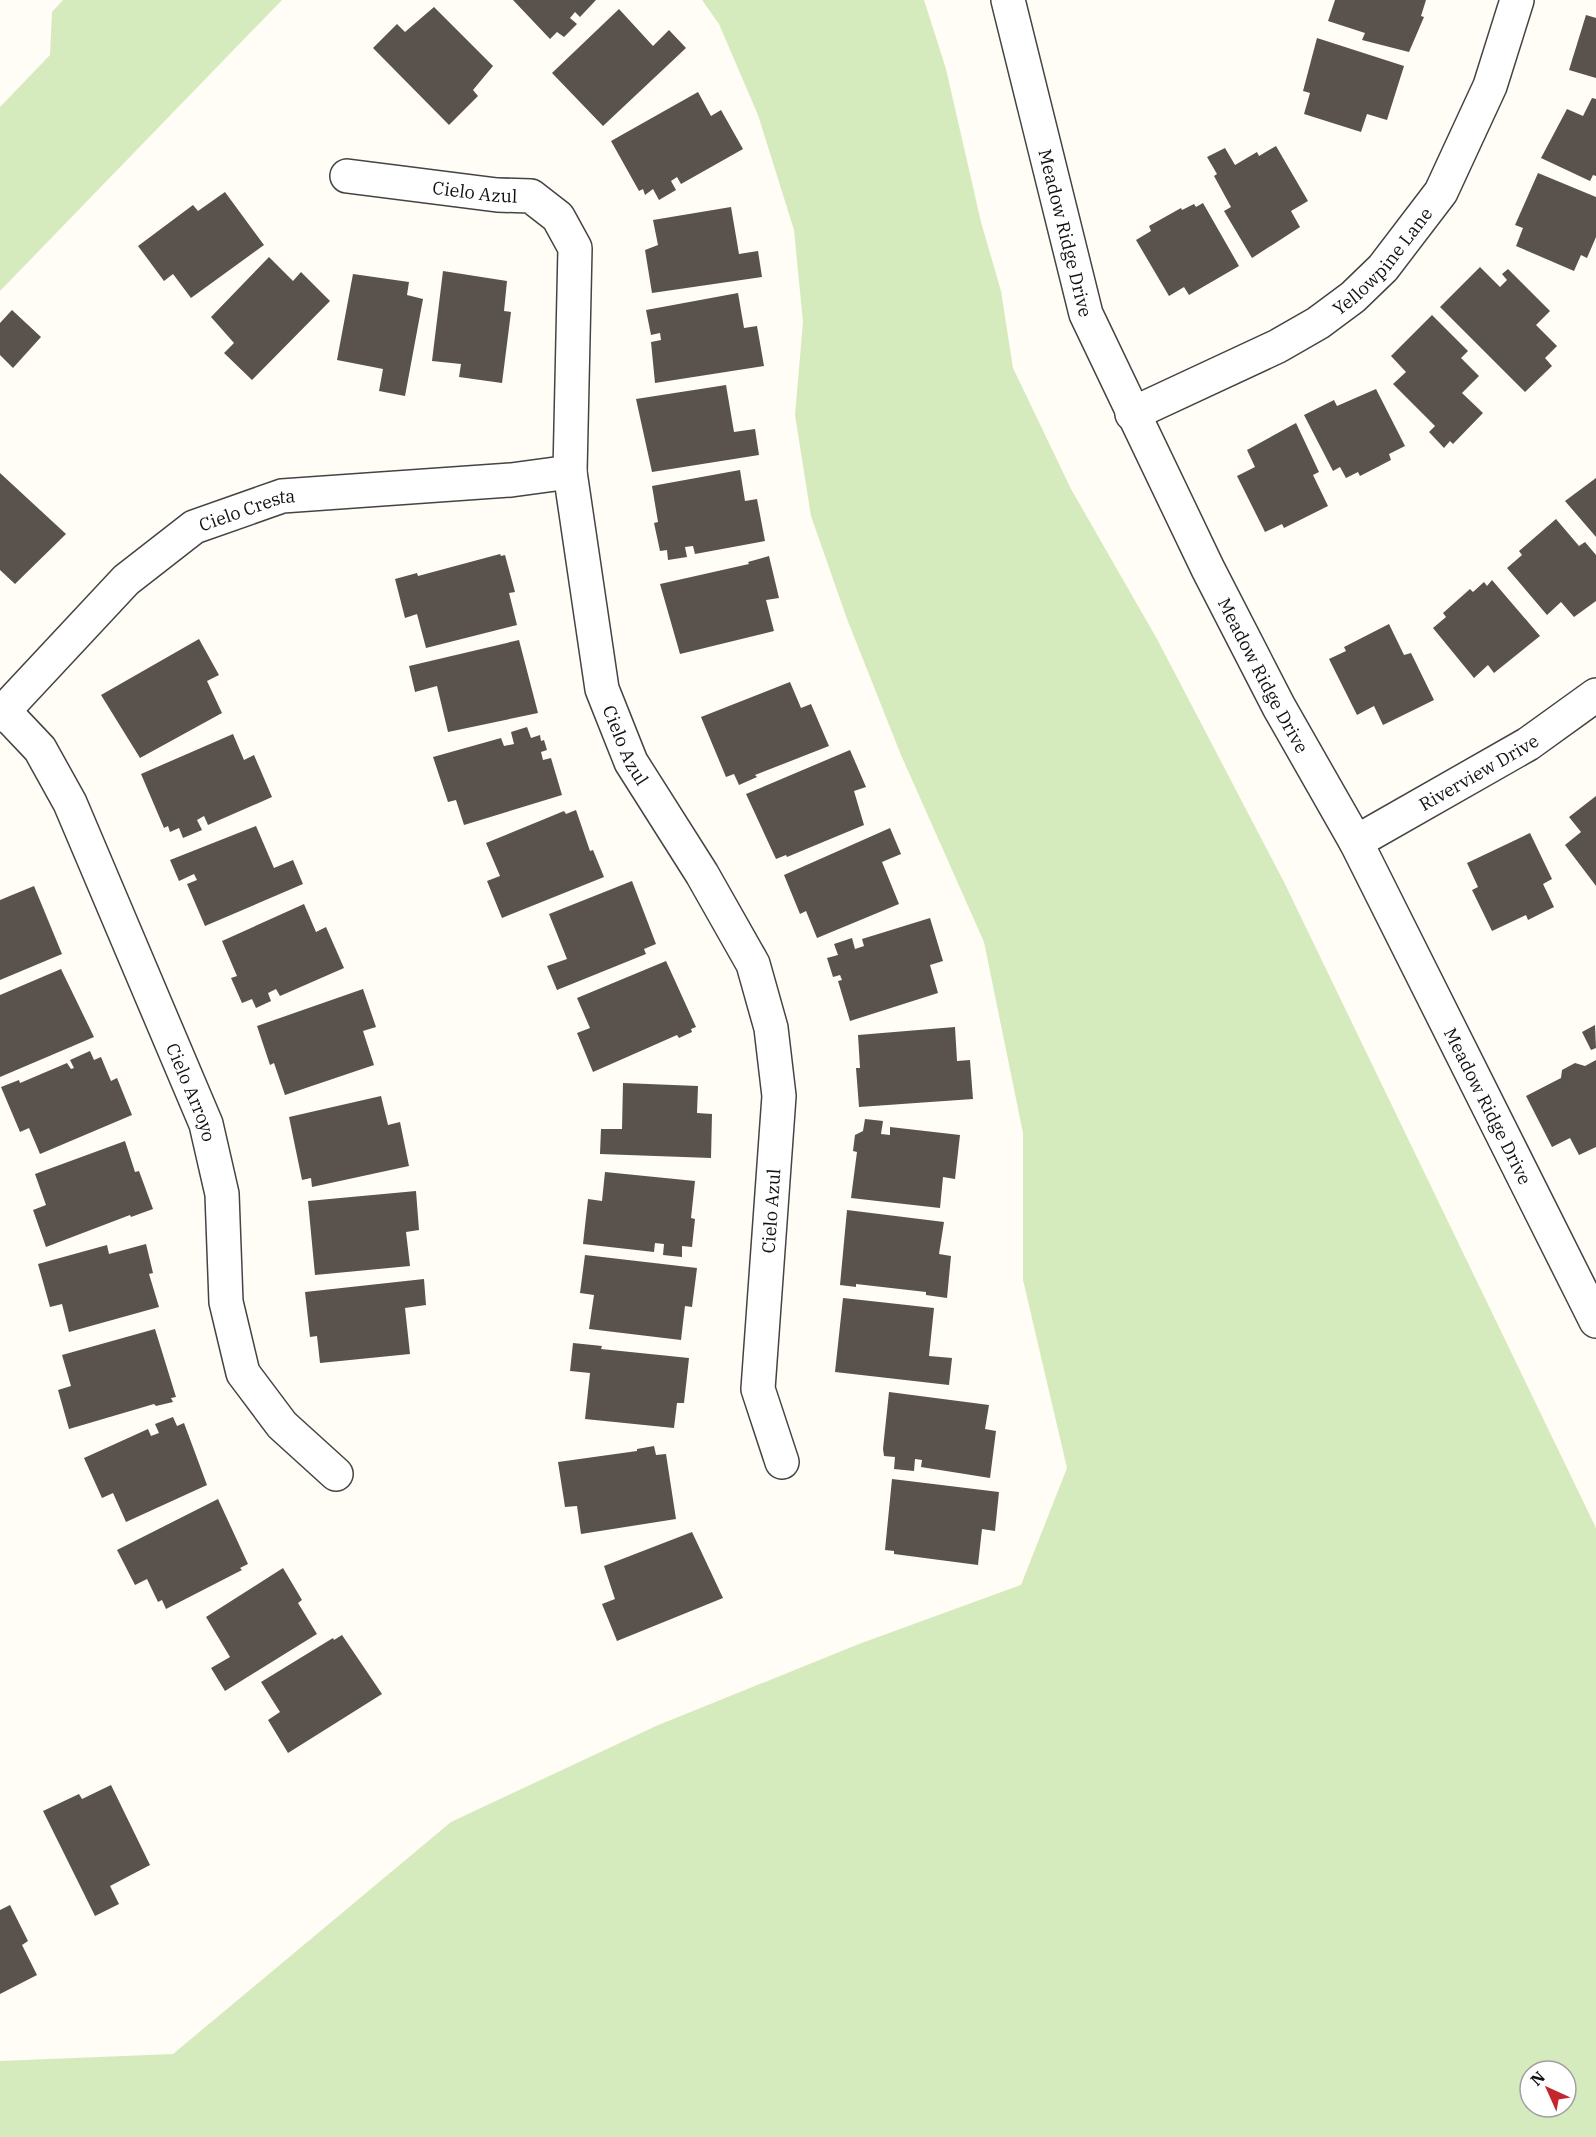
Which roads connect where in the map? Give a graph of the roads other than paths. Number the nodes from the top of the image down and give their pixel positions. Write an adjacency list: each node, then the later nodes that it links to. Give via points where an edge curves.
1 (1008, 0): 4 (street, Meadow Ridge Drive, via 1086,314)
2 (1517, 0): 4 (street, Yellowpine Lane, via 1490,86 1441,192 1383,268 1318,323 1278,346)
3 (347, 176): 5 (street, Cielo Azul, via 531,196 558,217 575,248)
4 (1132, 414): 8 (street, Meadow Ridge Drive, via 1280,707)
5 (570, 472): 7 (street, Cielo Cresta, via 511,480 282,496 194,527 126,580); 11 (street, Cielo Azul, via 602,689 631,762 753,964 771,1028 779,1096 758,1389)
6 (1596, 695): 8 (street, Riverview Drive, via 1528,744)
7 (2, 713): 12 (street, Cielo Arroyo, via 40,749 70,803 206,1124 222,1194 226,1302 243,1373 282,1425)
8 (1356, 842): 9 (street, Meadow Ridge Drive)
9 (1586, 1278): 10 (street, Meadow Ridge Drive)
10 (1596, 1321)
11 (782, 1462)
12 (336, 1474)

